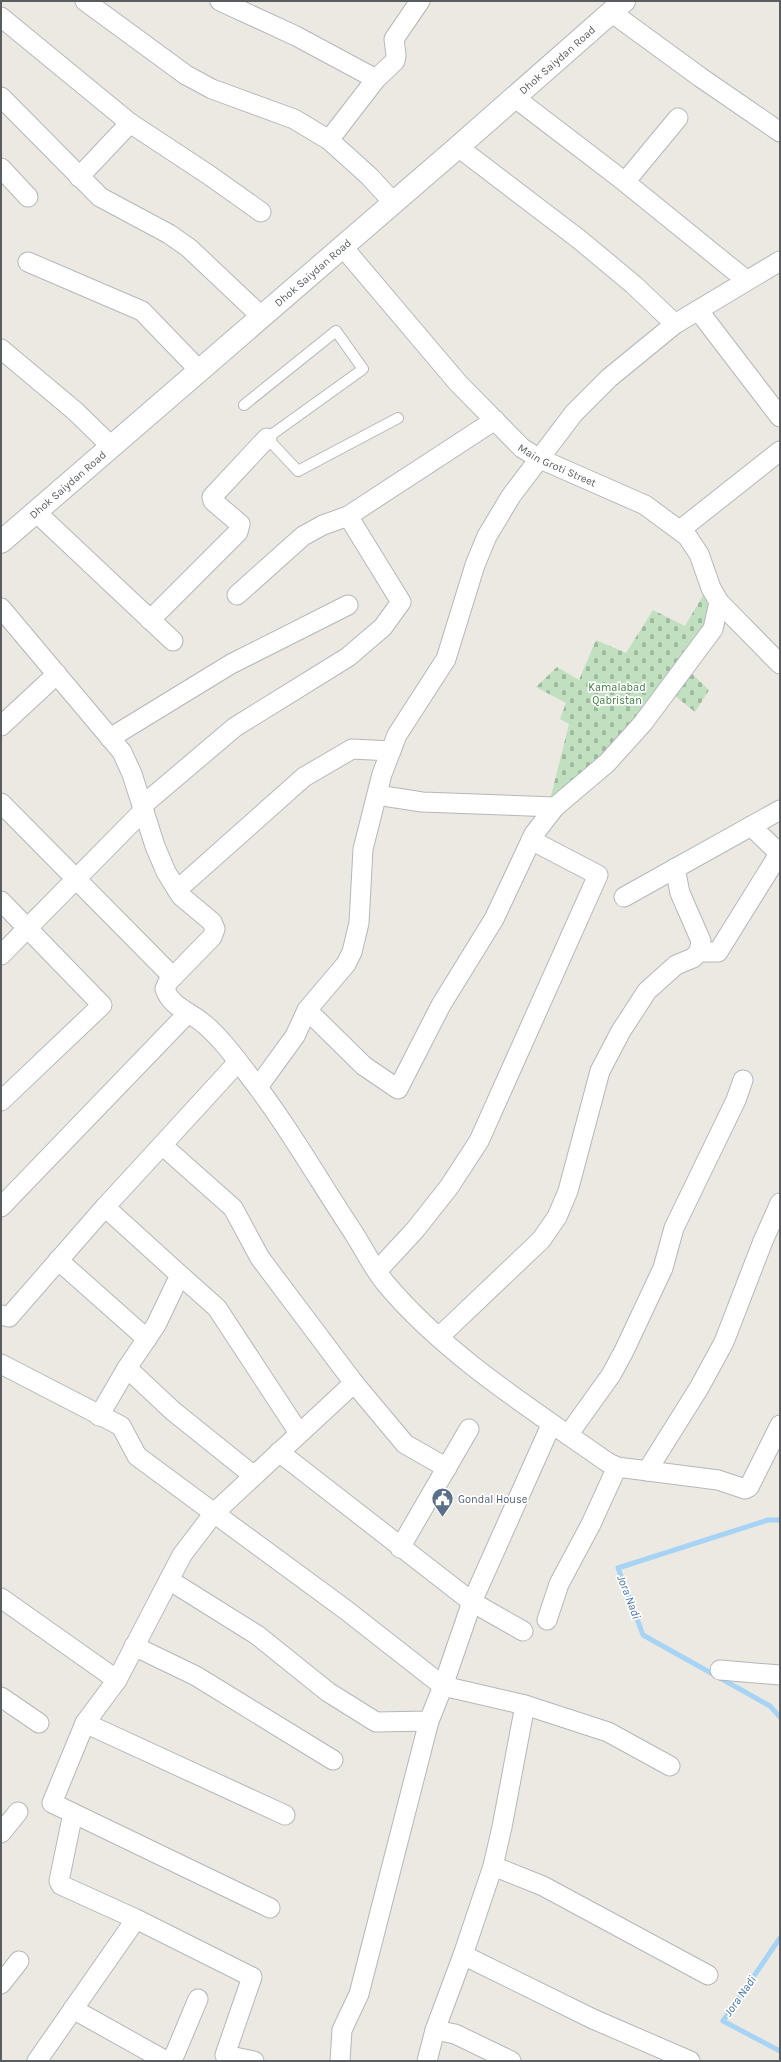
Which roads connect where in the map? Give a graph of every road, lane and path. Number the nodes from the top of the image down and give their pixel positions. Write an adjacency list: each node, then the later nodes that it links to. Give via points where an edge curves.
1 (85, 1): 12 (street, via 186,75 212,89 294,119)
2 (220, 1): 6 (street, via 296,36)
3 (420, 1): 6 (street, via 394,39 395,61)
4 (618, 6): 8 (main road, Dhok Saiydan Road); 11 (street, via 700,77)
5 (2, 21): 10 (street)
6 (376, 80): 12 (street)
7 (1, 97): 15 (street)
8 (514, 97): 13 (main road, Dhok Saiydan Road); 16 (street)
9 (678, 118): 16 (street)
10 (130, 123): 15 (street); 19 (street)
11 (780, 132)
12 (328, 140): 18 (street, via 369,176)
13 (458, 147): 18 (main road, Dhok Saiydan Road); 26 (street, via 580,240)
14 (1, 168): 17 (street)
15 (79, 177): 25 (street, via 100,197 169,234 189,248)
16 (625, 182): 23 (street)
17 (28, 197)
18 (393, 202): 20 (main road, Dhok Saiydan Road)
19 (261, 212)
20 (342, 246): 25 (main road, Dhok Saiydan Road); 32 (street, Main Groti Street, via 458,383)
21 (780, 261): 23 (street)
22 (28, 262): 28 (street, via 142,311)
23 (746, 280): 24 (street)
24 (698, 310): 26 (street); 30 (street)
25 (261, 316): 28 (main road, Dhok Saiydan Road)
26 (675, 324): 36 (street, via 609,378 574,413)
27 (1, 349): 34 (street, via 64,401)
28 (199, 370): 34 (main road, Dhok Saiydan Road)
29 (244, 405): 33 (lane, via 336,331 363,369)
30 (780, 417)
31 (398, 418): 33 (lane, via 298,471)
32 (495, 420): 36 (street, Main Groti Street, via 522,448); 38 (street)
33 (267, 438): 45 (street, via 212,497 213,501 240,524 238,532)
34 (111, 446): 37 (main road, Dhok Saiydan Road)
35 (780, 451): 39 (street)
36 (538, 458): 39 (street, Main Groti Street, via 645,505); 51 (street, via 487,536 475,565 446,659 397,735)
37 (36, 512): 40 (main road, Dhok Saiydan Road); 45 (street)
38 (348, 516): 41 (street, via 303,536); 55 (street, via 401,602 383,627 348,657 235,727)
39 (680, 530): 42 (street, Main Groti Street, via 699,554)
40 (1, 542)
41 (237, 595)
42 (719, 602): 47 (street, Main Groti Street); 54 (street, via 713,629 643,723 607,763)
43 (348, 605): 50 (street, via 231,664)
44 (1, 608): 48 (street)
45 (150, 620): 46 (street)
46 (173, 642)
47 (780, 664)
48 (57, 674): 49 (street); 50 (street)
49 (1, 726)
50 (110, 738): 55 (street, via 122,752)
51 (391, 751): 52 (street); 62 (street, via 352,749 304,777)
52 (377, 795): 54 (street, via 422,802); 69 (street, via 363,850 358,923 352,952 346,964)
53 (1, 803): 61 (street)
54 (555, 807): 58 (street)
55 (144, 808): 61 (street); 62 (street, via 155,846)
56 (780, 810): 57 (street)
57 (751, 826): 59 (street); 60 (street)
58 (531, 840): 69 (street, via 494,919 441,1005 398,1089 364,1066); 80 (street, via 598,875 478,1140 444,1193 415,1230)
59 (779, 854): 66 (street, via 718,952)
60 (675, 868): 63 (street); 66 (street, via 680,893 701,941)
61 (77, 878): 65 (street); 68 (street)
62 (177, 890): 68 (street, via 212,922 215,929 212,937)
63 (624, 897)
64 (1, 901): 65 (street)
65 (28, 928): 67 (street); 74 (street, via 102,1005)
66 (699, 952): 83 (street, via 693,958 676,965 647,991 621,1031 600,1071 568,1191 553,1223 541,1240)
67 (1, 955)
68 (173, 976): 70 (street, via 165,989 168,996)
69 (307, 1010): 73 (street, via 296,1036)
70 (187, 1014): 71 (street, via 203,1023); 77 (street)
71 (238, 1062): 73 (street); 75 (street)
72 (743, 1080): 93 (street, via 736,1100 674,1228 663,1268 624,1351 611,1375)
73 (258, 1087): 80 (street)
74 (1, 1102)
75 (162, 1145): 78 (street); 87 (street, via 233,1208 260,1258)
76 (780, 1204): 97 (street, via 724,1342 699,1388)
77 (1, 1207)
78 (105, 1207): 79 (street); 81 (street)
79 (58, 1260): 82 (street, via 8,1317); 84 (street)
80 (378, 1270): 83 (street, via 386,1284)
81 (180, 1275): 84 (street); 92 (street, via 217,1308)
82 (1, 1315)
83 (439, 1337): 89 (street)
84 (147, 1339): 86 (street)
85 (1, 1364): 88 (street)
86 (127, 1368): 88 (street); 98 (street, via 173,1411)
87 (354, 1383): 92 (street); 96 (street, via 405,1444)
88 (99, 1416): 99 (street, via 120,1426 137,1456)
89 (550, 1425): 93 (street); 103 (street)
90 (780, 1425): 97 (street, via 749,1487 718,1480)
91 (469, 1429): 96 (street)
92 (300, 1433): 94 (street)
93 (568, 1435): 95 (street)
94 (279, 1452): 98 (street); 100 (street)
95 (617, 1467): 97 (street); 104 (street, via 560,1584)
96 (447, 1468): 100 (street)
97 (647, 1471)
98 (254, 1476): 99 (street)
99 (214, 1513): 101 (street, via 182,1555); 110 (street, via 346,1610)
100 (400, 1548): 103 (street)
101 (169, 1580): 106 (street); 113 (street, via 257,1635 328,1692 376,1722)
102 (1, 1598): 109 (street)
103 (472, 1602): 105 (street); 110 (street)
104 (546, 1620)
105 (522, 1631)
106 (134, 1646): 109 (street); 116 (street, via 196,1676)
107 (720, 1670): 108 (street)
108 (780, 1675)
109 (117, 1680): 115 (street)
110 (443, 1686): 112 (street); 113 (street)
111 (1, 1697): 114 (street)
112 (526, 1705): 117 (street, via 608,1732); 122 (street)
113 (429, 1721): 136 (street, via 359,1994 342,2030)
114 (39, 1723)
115 (85, 1723): 119 (street, via 52,1803); 120 (street)
116 (333, 1760)
117 (670, 1766)
118 (18, 1812): 121 (street)
119 (73, 1813): 123 (street); 124 (street, via 59,1881 61,1885)
120 (285, 1815)
121 (1, 1833)
122 (493, 1866): 125 (street); 127 (street, via 543,1886)
123 (270, 1908)
124 (136, 1919): 130 (street); 135 (street, via 252,1977 225,2055)
125 (463, 1955): 131 (street); 139 (street, via 593,2019)
126 (19, 1961): 128 (street)
127 (708, 1975)
128 (1, 1984)
129 (198, 1999): 134 (street)
130 (73, 2009): 132 (street); 133 (street)
131 (435, 2030): 137 (street); 138 (street, via 455,2034)
132 (38, 2061)
133 (166, 2061)
134 (172, 2061)
135 (254, 2061)
136 (340, 2061)
137 (427, 2061)
138 (511, 2061)
139 (690, 2061)

